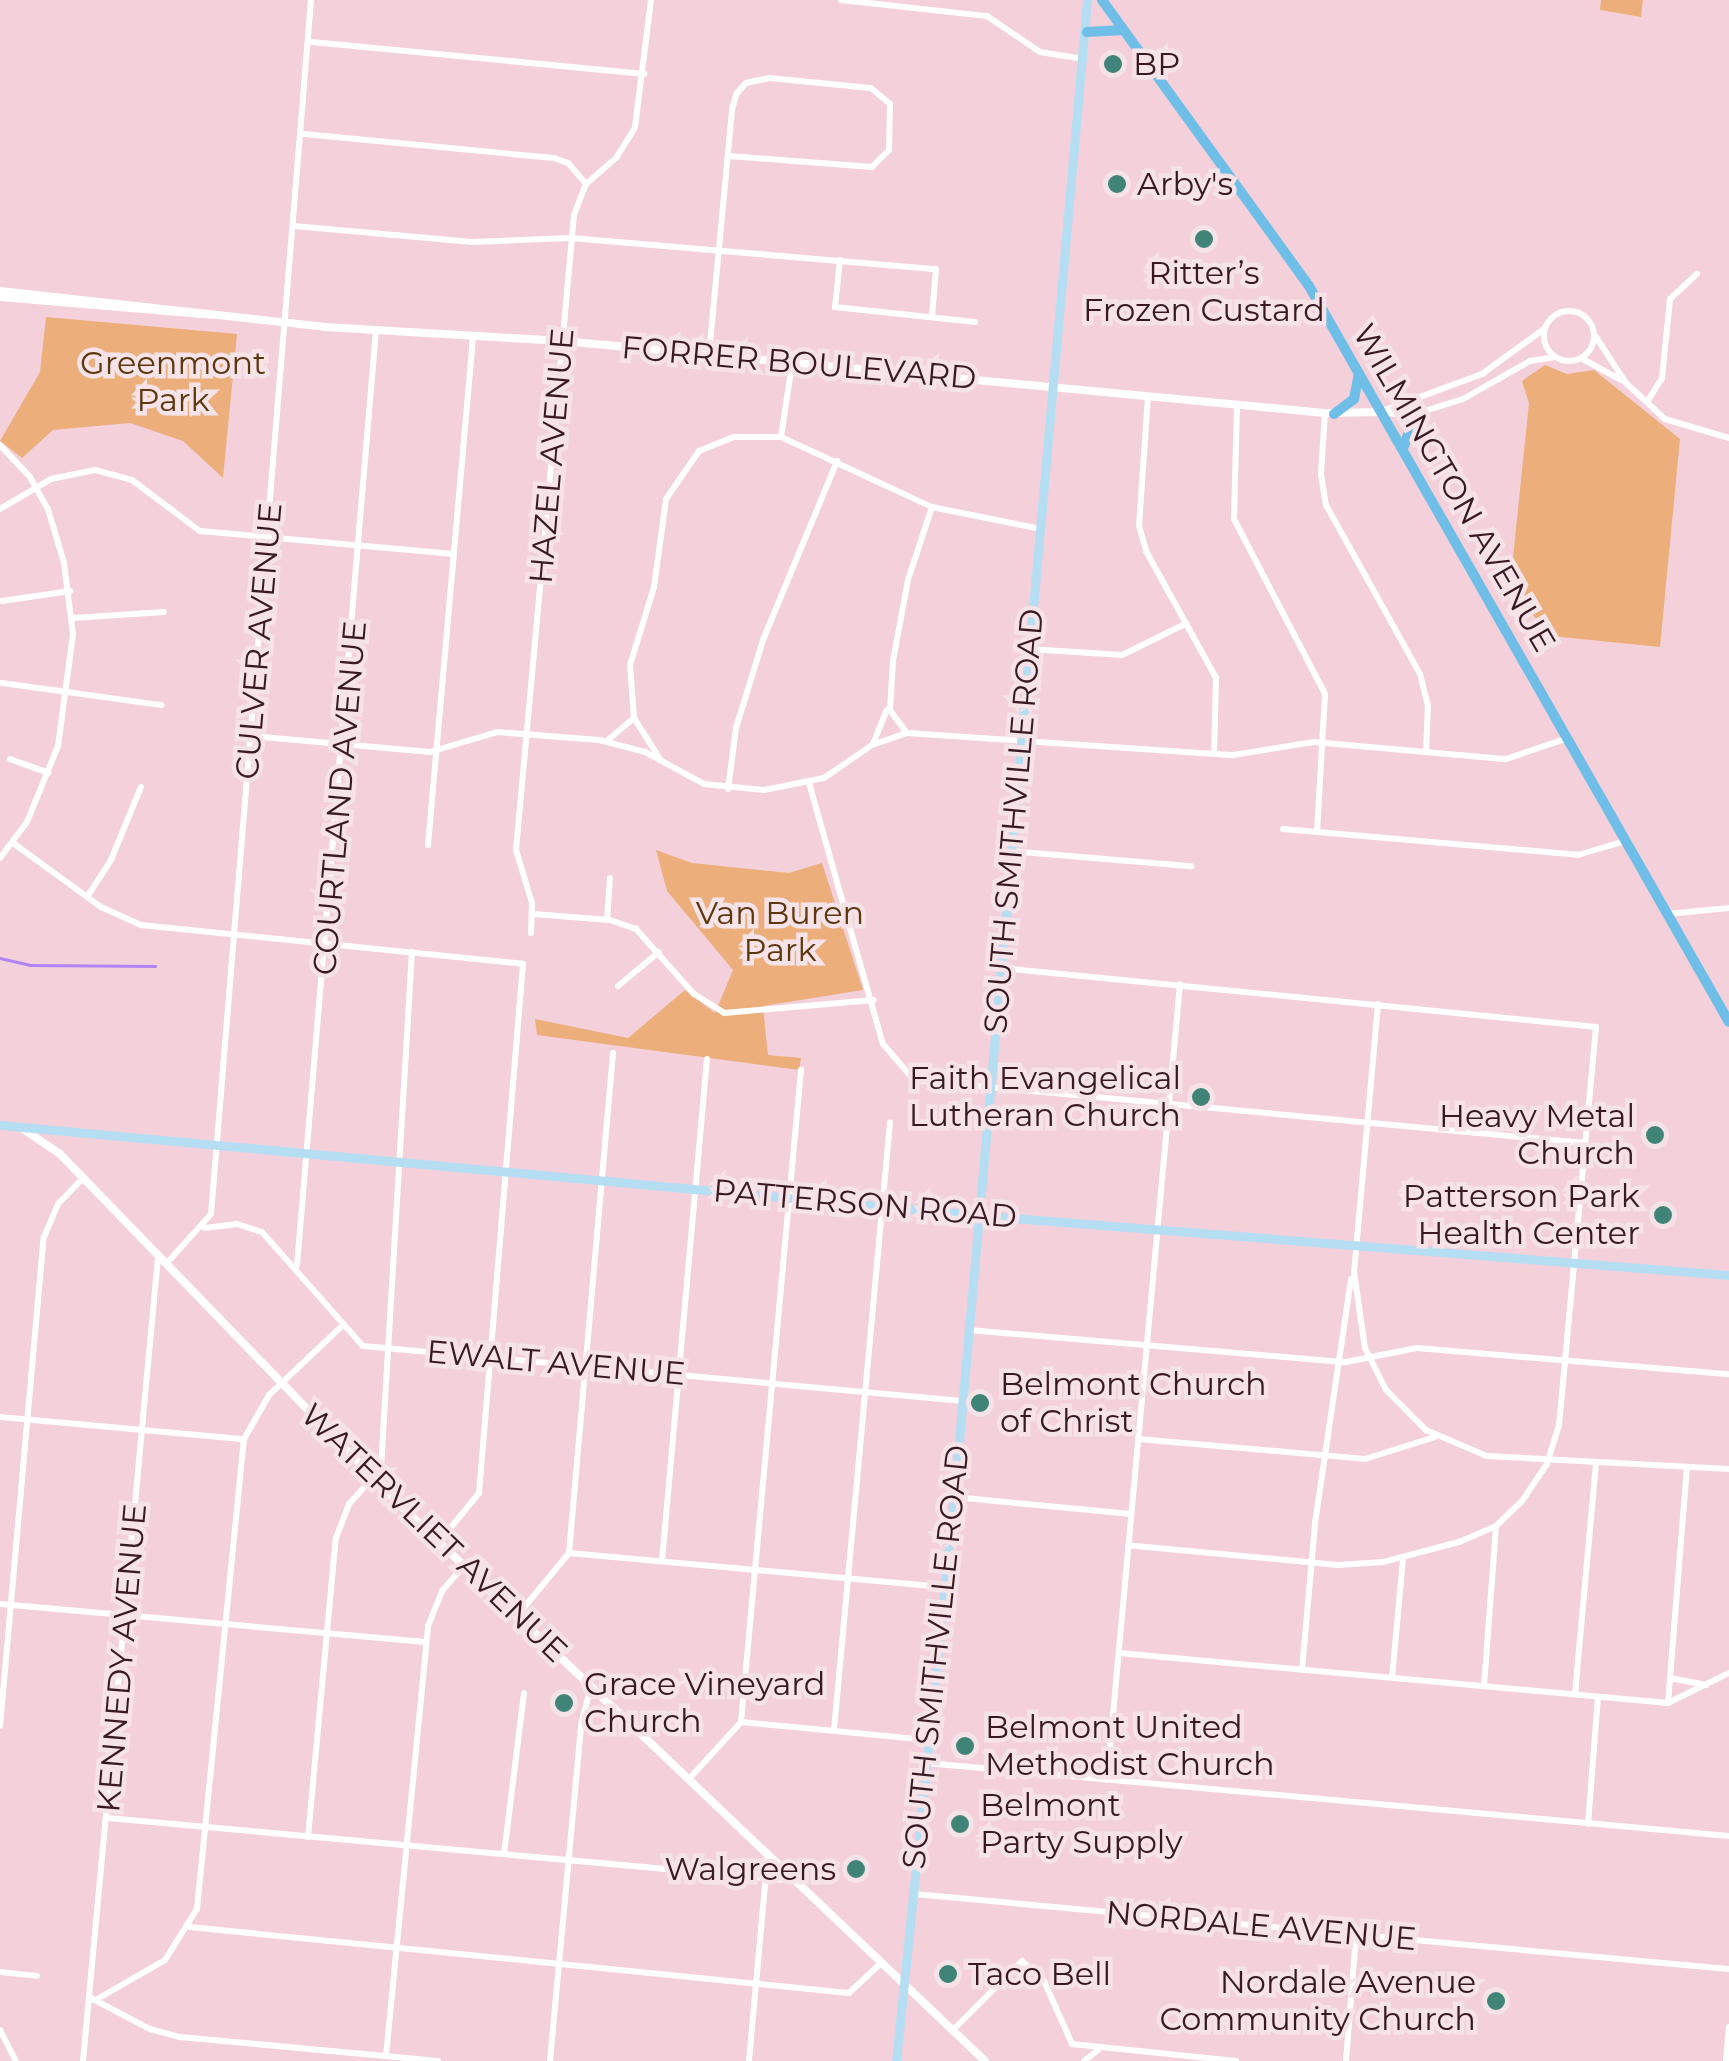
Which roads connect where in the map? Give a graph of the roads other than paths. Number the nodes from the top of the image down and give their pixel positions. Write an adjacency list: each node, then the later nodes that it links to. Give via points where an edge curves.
1 (311, 0): 8 (street, CULVER AVENUE)
2 (651, 0): 10 (street, HAZEL AVENUE)
3 (841, 0): 9 (street, via 987,16 1040,52)
4 (1086, 0): 7 (main road, SOUTH SMITHVILLE ROAD)
5 (1102, 0): 6 (main road, WILMINGTON AVENUE)
6 (1123, 30): 7 (main road); 32 (main road, WILMINGTON AVENUE, via 1272,229)
7 (1087, 32): 9 (main road, SOUTH SMITHVILLE ROAD)
8 (312, 42): 10 (street); 11 (street, CULVER AVENUE)
9 (1084, 59): 34 (main road, SOUTH SMITHVILLE ROAD)
10 (644, 74): 13 (street, HAZEL AVENUE, via 632,136)
11 (303, 134): 13 (street, via 554,158); 14 (street, CULVER AVENUE)
12 (728, 156): 12 (street, via 872,167 892,140 886,98 871,88 754,80 734,99); 16 (street)
13 (586, 184): 15 (street, HAZEL AVENUE)
14 (294, 226): 15 (street, via 472,242); 21 (street, CULVER AVENUE)
15 (572, 238): 16 (street); 27 (street, HAZEL AVENUE)
16 (718, 254): 17 (street); 28 (street)
17 (840, 260): 20 (street, via 836,307); 20 (street, via 936,269)
18 (1698, 274): 36 (street, via 1670,299 1662,378)
19 (0, 294): 21 (street, FORRER BOULEVARD)
20 (932, 317): 22 (street)
21 (285, 322): 24 (street, FORRER BOULEVARD); 50 (street, CULVER AVENUE)
22 (975, 322)
23 (1544, 329): 25 (street, FORRER BOULEVARD, via 1570,311 1588,320); 29 (street); 38 (street, FORRER BOULEVARD, via 1482,374)
24 (376, 331): 26 (street, FORRER BOULEVARD); 51 (street, COURTLAND AVENUE)
25 (1594, 334): 30 (street); 33 (street, FORRER BOULEVARD)
26 (473, 338): 27 (street, FORRER BOULEVARD); 52 (street)
27 (563, 341): 28 (street, FORRER BOULEVARD); 64 (street, HAZEL AVENUE)
28 (709, 354): 31 (street, FORRER BOULEVARD)
29 (1555, 357): 30 (street, FORRER BOULEVARD); 40 (street, FORRER BOULEVARD, via 1542,356 1494,386)
30 (1581, 358): 33 (street, FORRER BOULEVARD)
31 (792, 364): 34 (street, FORRER BOULEVARD); 41 (street)
32 (1358, 372): 38 (main road, WILMINGTON AVENUE); 39 (main road, via 1354,399)
33 (1626, 384): 36 (street, FORRER BOULEVARD)
34 (1053, 388): 35 (street, FORRER BOULEVARD); 49 (main road, SOUTH SMITHVILLE ROAD)
35 (1148, 397): 37 (street, FORRER BOULEVARD); 57 (street, via 1139,526)
36 (1647, 402): 42 (street, FORRER BOULEVARD, via 1675,425)
37 (1237, 405): 39 (street, FORRER BOULEVARD); 70 (street, via 1234,519 1323,685)
38 (1381, 412): 39 (street, FORRER BOULEVARD); 40 (street, FORRER BOULEVARD); 44 (main road, WILMINGTON AVENUE)
39 (1329, 413): 74 (street, via 1320,474 1326,505 1420,674 1428,705)
40 (1415, 414): 44 (main road)
41 (781, 437): 45 (street); 63 (street, via 720,440 673,481 654,587 630,665)
42 (1729, 438)
43 (0, 445): 46 (street)
44 (1405, 452): 67 (main road, WILMINGTON AVENUE)
45 (838, 461): 47 (street); 81 (street, via 767,628 736,728)
46 (36, 486): 48 (street); 50 (street, via 66,474 104,471 144,488 191,527); 53 (street)
47 (932, 507): 49 (street); 61 (street, via 904,600)
48 (0, 509)
49 (1041, 529): 58 (main road, SOUTH SMITHVILLE ROAD)
50 (266, 537): 51 (street); 66 (street, CULVER AVENUE)
51 (360, 546): 52 (street); 71 (street, COURTLAND AVENUE)
52 (454, 554): 73 (street)
53 (70, 591): 54 (street); 56 (street)
54 (2, 600)
55 (164, 612): 56 (street)
56 (73, 618): 60 (street)
57 (1187, 623): 58 (street, via 1122,655); 75 (street, via 1216,678)
58 (1030, 649): 69 (main road, SOUTH SMITHVILLE ROAD)
59 (2, 683): 60 (street)
60 (70, 692): 62 (street); 78 (street)
61 (889, 704): 65 (street); 72 (street)
62 (161, 705)
63 (634, 718): 68 (street); 77 (street)
64 (527, 733): 68 (street); 73 (street, via 497,732); 93 (street, HAZEL AVENUE, via 516,850)
65 (907, 733): 69 (street); 72 (street)
66 (251, 736): 71 (street); 97 (street, CULVER AVENUE)
67 (1569, 738): 74 (street, via 1516,759); 84 (main road, WILMINGTON AVENUE)
68 (603, 740): 77 (street)
69 (1021, 740): 75 (street); 87 (main road, SOUTH SMITHVILLE ROAD)
70 (1325, 743): 74 (street); 75 (street); 83 (street)
71 (344, 744): 73 (street); 98 (street, COURTLAND AVENUE)
72 (872, 745): 79 (street)
73 (436, 751): 86 (street)
74 (1426, 752)
75 (1214, 754)
76 (10, 758): 78 (street)
77 (664, 763): 81 (street)
78 (49, 773): 85 (street)
79 (808, 784): 81 (street); 104 (street)
80 (141, 788): 91 (street, via 112,860)
81 (728, 789)
82 (1282, 829): 83 (street)
83 (1317, 832): 84 (street, via 1578,855)
84 (1626, 840): 94 (main road, WILMINGTON AVENUE)
85 (13, 843): 88 (street); 91 (street)
86 (428, 845)
87 (1011, 852): 89 (street); 101 (main road, SOUTH SMITHVILLE ROAD)
88 (0, 858)
89 (1191, 866)
90 (610, 878): 95 (street)
91 (87, 897): 97 (street, via 141,926)
92 (1729, 908): 94 (street)
93 (533, 914): 95 (street); 96 (street, HAZEL AVENUE)
94 (1668, 914): 106 (main road, WILMINGTON AVENUE)
95 (606, 920): 100 (street, via 636,930)
96 (531, 933)
97 (234, 935): 98 (street); 117 (street, CULVER AVENUE)
98 (328, 944): 99 (street); 118 (street, COURTLAND AVENUE)
99 (412, 951): 119 (street); 120 (street, via 523,964)
100 (658, 952): 103 (street); 104 (street, via 700,1000 724,1013)
101 (1000, 968): 102 (street); 110 (main road, SOUTH SMITHVILLE ROAD)
102 (1180, 984): 105 (street); 111 (street)
103 (618, 986)
104 (873, 1000): 110 (street, via 886,1053 905,1076 934,1087)
105 (1378, 1004): 113 (street); 116 (street, via 1591,1022 1596,1031)
106 (1729, 1022)
107 (613, 1054): 122 (street)
108 (707, 1059): 123 (street)
109 (801, 1070): 124 (street)
110 (988, 1092): 111 (street); 126 (main road, SOUTH SMITHVILLE ROAD)
111 (1168, 1108): 113 (street); 128 (street)
112 (890, 1123): 125 (street)
113 (1367, 1124): 116 (street); 129 (street)
114 (0, 1125): 115 (main road, PATTERSON ROAD)
115 (18, 1127): 117 (main road, PATTERSON ROAD); 121 (street, WATERVLIET AVENUE, via 51,1146)
116 (1585, 1143): 131 (street)
117 (218, 1145): 118 (main road, PATTERSON ROAD); 127 (street, CULVER AVENUE, via 212,1214)
118 (310, 1153): 119 (main road, PATTERSON ROAD); 133 (street, COURTLAND AVENUE)
119 (396, 1161): 120 (main road, PATTERSON ROAD); 138 (street)
120 (510, 1172): 122 (main road, PATTERSON ROAD); 140 (street)
121 (83, 1178): 130 (street, WATERVLIET AVENUE); 151 (street, via 58,1204 44,1237)
122 (603, 1180): 123 (main road, PATTERSON ROAD); 143 (street)
123 (696, 1188): 124 (main road, PATTERSON ROAD); 145 (street)
124 (790, 1197): 125 (main road, PATTERSON ROAD); 147 (street)
125 (883, 1206): 126 (main road, PATTERSON ROAD); 148 (street)
126 (976, 1215): 128 (main road, PATTERSON ROAD); 136 (main road, SOUTH SMITHVILLE ROAD)
127 (204, 1228): 132 (street); 133 (street, via 254,1228)
128 (1157, 1229): 129 (main road, PATTERSON ROAD); 137 (street)
129 (1355, 1250): 131 (main road, PATTERSON ROAD); 139 (street, via 1356,1311); 142 (street)
130 (158, 1256): 132 (street, WATERVLIET AVENUE); 152 (street, KENNEDY AVENUE)
131 (1575, 1262): 134 (main road, PATTERSON ROAD); 141 (street)
132 (166, 1264): 146 (street, WATERVLIET AVENUE)
133 (297, 1265): 135 (street)
134 (1729, 1275)
135 (340, 1327): 138 (street, EWALT AVENUE, via 356,1343); 146 (street)
136 (967, 1330): 137 (street); 149 (main road, SOUTH SMITHVILLE ROAD)
137 (1146, 1346): 142 (street); 155 (street)
138 (388, 1348): 140 (street, EWALT AVENUE); 161 (street)
139 (1368, 1357): 141 (street, via 1416,1348); 142 (street); 153 (street, via 1400,1408)
140 (492, 1358): 143 (street, EWALT AVENUE); 165 (street, via 478,1502)
141 (1565, 1360): 144 (street); 157 (street)
142 (1340, 1361): 156 (street)
143 (586, 1366): 145 (street, EWALT AVENUE); 167 (street)
144 (1729, 1374)
145 (679, 1375): 147 (street, EWALT AVENUE); 169 (street)
146 (282, 1383): 154 (street); 161 (street, WATERVLIET AVENUE)
147 (772, 1383): 148 (street, EWALT AVENUE); 172 (street)
148 (866, 1392): 149 (street, EWALT AVENUE); 173 (street)
149 (962, 1400): 162 (main road, SOUTH SMITHVILLE ROAD)
150 (0, 1417): 151 (street)
151 (28, 1419): 152 (street); 176 (street)
152 (144, 1430): 154 (street); 177 (street, KENNEDY AVENUE)
153 (1436, 1436): 156 (street, via 1380,1458); 157 (street, via 1487,1456)
154 (244, 1439): 179 (street)
155 (1138, 1439): 156 (street); 163 (street)
156 (1326, 1456): 170 (street)
157 (1547, 1464): 158 (street); 164 (street)
158 (1596, 1466): 159 (street); 191 (street)
159 (1687, 1468): 160 (street); 186 (street)
160 (1729, 1469)
161 (376, 1481): 165 (street, WATERVLIET AVENUE); 180 (street, via 340,1522)
162 (954, 1497): 163 (street); 174 (main road, SOUTH SMITHVILLE ROAD)
163 (1131, 1514): 166 (street)
164 (1496, 1526): 168 (street); 189 (street)
165 (439, 1542): 171 (street, WATERVLIET AVENUE)
166 (1128, 1545): 170 (street); 182 (street)
167 (569, 1553): 169 (street); 178 (street)
168 (1403, 1559): 170 (street); 185 (street)
169 (662, 1562): 172 (street)
170 (1311, 1563): 183 (street)
171 (464, 1566): 178 (street, WATERVLIET AVENUE); 181 (street, via 435,1604)
172 (755, 1570): 173 (street); 194 (street)
173 (848, 1578): 174 (street); 196 (street)
174 (945, 1587): 197 (main road, SOUTH SMITHVILLE ROAD)
175 (0, 1604): 176 (street)
176 (11, 1606): 177 (street); 195 (street)
177 (126, 1616): 179 (street); 201 (street, KENNEDY AVENUE)
178 (517, 1616): 188 (street, WATERVLIET AVENUE)
179 (226, 1625): 180 (street); 203 (street)
180 (326, 1634): 181 (street); 204 (street)
181 (425, 1642): 206 (street)
182 (1119, 1652): 183 (street); 200 (street)
183 (1302, 1670): 185 (street)
184 (1729, 1673): 187 (street)
185 (1392, 1678): 189 (street)
186 (1670, 1678): 187 (street); 193 (street)
187 (1707, 1685): 193 (street)
188 (591, 1686): 199 (street, WATERVLIET AVENUE); 209 (street)
189 (1484, 1686): 191 (street)
190 (524, 1693): 207 (street)
191 (1575, 1694): 192 (street)
192 (1598, 1698): 193 (street); 202 (street)
193 (1668, 1703)
194 (742, 1722): 196 (street); 199 (street)
195 (0, 1726)
196 (834, 1730): 197 (street)
197 (929, 1740): 198 (main road, SOUTH SMITHVILLE ROAD)
198 (926, 1763): 200 (street); 212 (main road, SOUTH SMITHVILLE ROAD)
199 (689, 1778): 208 (street, WATERVLIET AVENUE)
200 (1107, 1780): 202 (street)
201 (108, 1818): 203 (street); 223 (street, KENNEDY AVENUE)
202 (1588, 1824): 205 (street)
203 (208, 1827): 204 (street); 213 (street)
204 (308, 1836): 206 (street)
205 (1729, 1836)
206 (407, 1845): 207 (street); 215 (street)
207 (504, 1854): 209 (street)
208 (768, 1854): 210 (street); 211 (street, WATERVLIET AVENUE)
209 (569, 1860): 210 (street); 217 (street)
210 (766, 1878): 211 (street); 222 (street)
211 (797, 1881): 216 (street, WATERVLIET AVENUE)
212 (912, 1894): 214 (street, NORDALE AVENUE); 221 (main road, SOUTH SMITHVILLE ROAD)
213 (190, 1927): 215 (street); 224 (street, via 155,1969)
214 (1356, 1936): 218 (street, NORDALE AVENUE); 241 (street)
215 (397, 1951): 217 (street); 230 (street)
216 (882, 1962): 221 (street, WATERVLIET AVENUE); 222 (street, via 849,1993)
217 (558, 1966): 222 (street); 235 (street)
218 (1729, 1969)
219 (0, 1972): 220 (street)
220 (37, 1976)
221 (903, 1982): 226 (street, WATERVLIET AVENUE); 237 (main road, SOUTH SMITHVILLE ROAD)
222 (756, 1985): 236 (street)
223 (90, 1996): 224 (street); 233 (street, KENNEDY AVENUE)
224 (100, 1998): 230 (street, via 136,2022 180,2037)
225 (1729, 2026): 242 (street)
226 (954, 2029): 228 (street, via 1022,1961 1044,1981); 238 (street, WATERVLIET AVENUE)
227 (0, 2030): 232 (street)
228 (1072, 2044): 229 (street); 239 (street)
229 (1100, 2049): 231 (street); 239 (street)
230 (386, 2056): 234 (street)
231 (1189, 2059): 240 (street)
232 (16, 2061)
233 (83, 2061)
234 (438, 2061)
235 (550, 2061)
236 (749, 2061)
237 (896, 2061)
238 (985, 2061)
239 (1082, 2061)
240 (1236, 2061)
241 (1346, 2061)
242 (1726, 2061)

